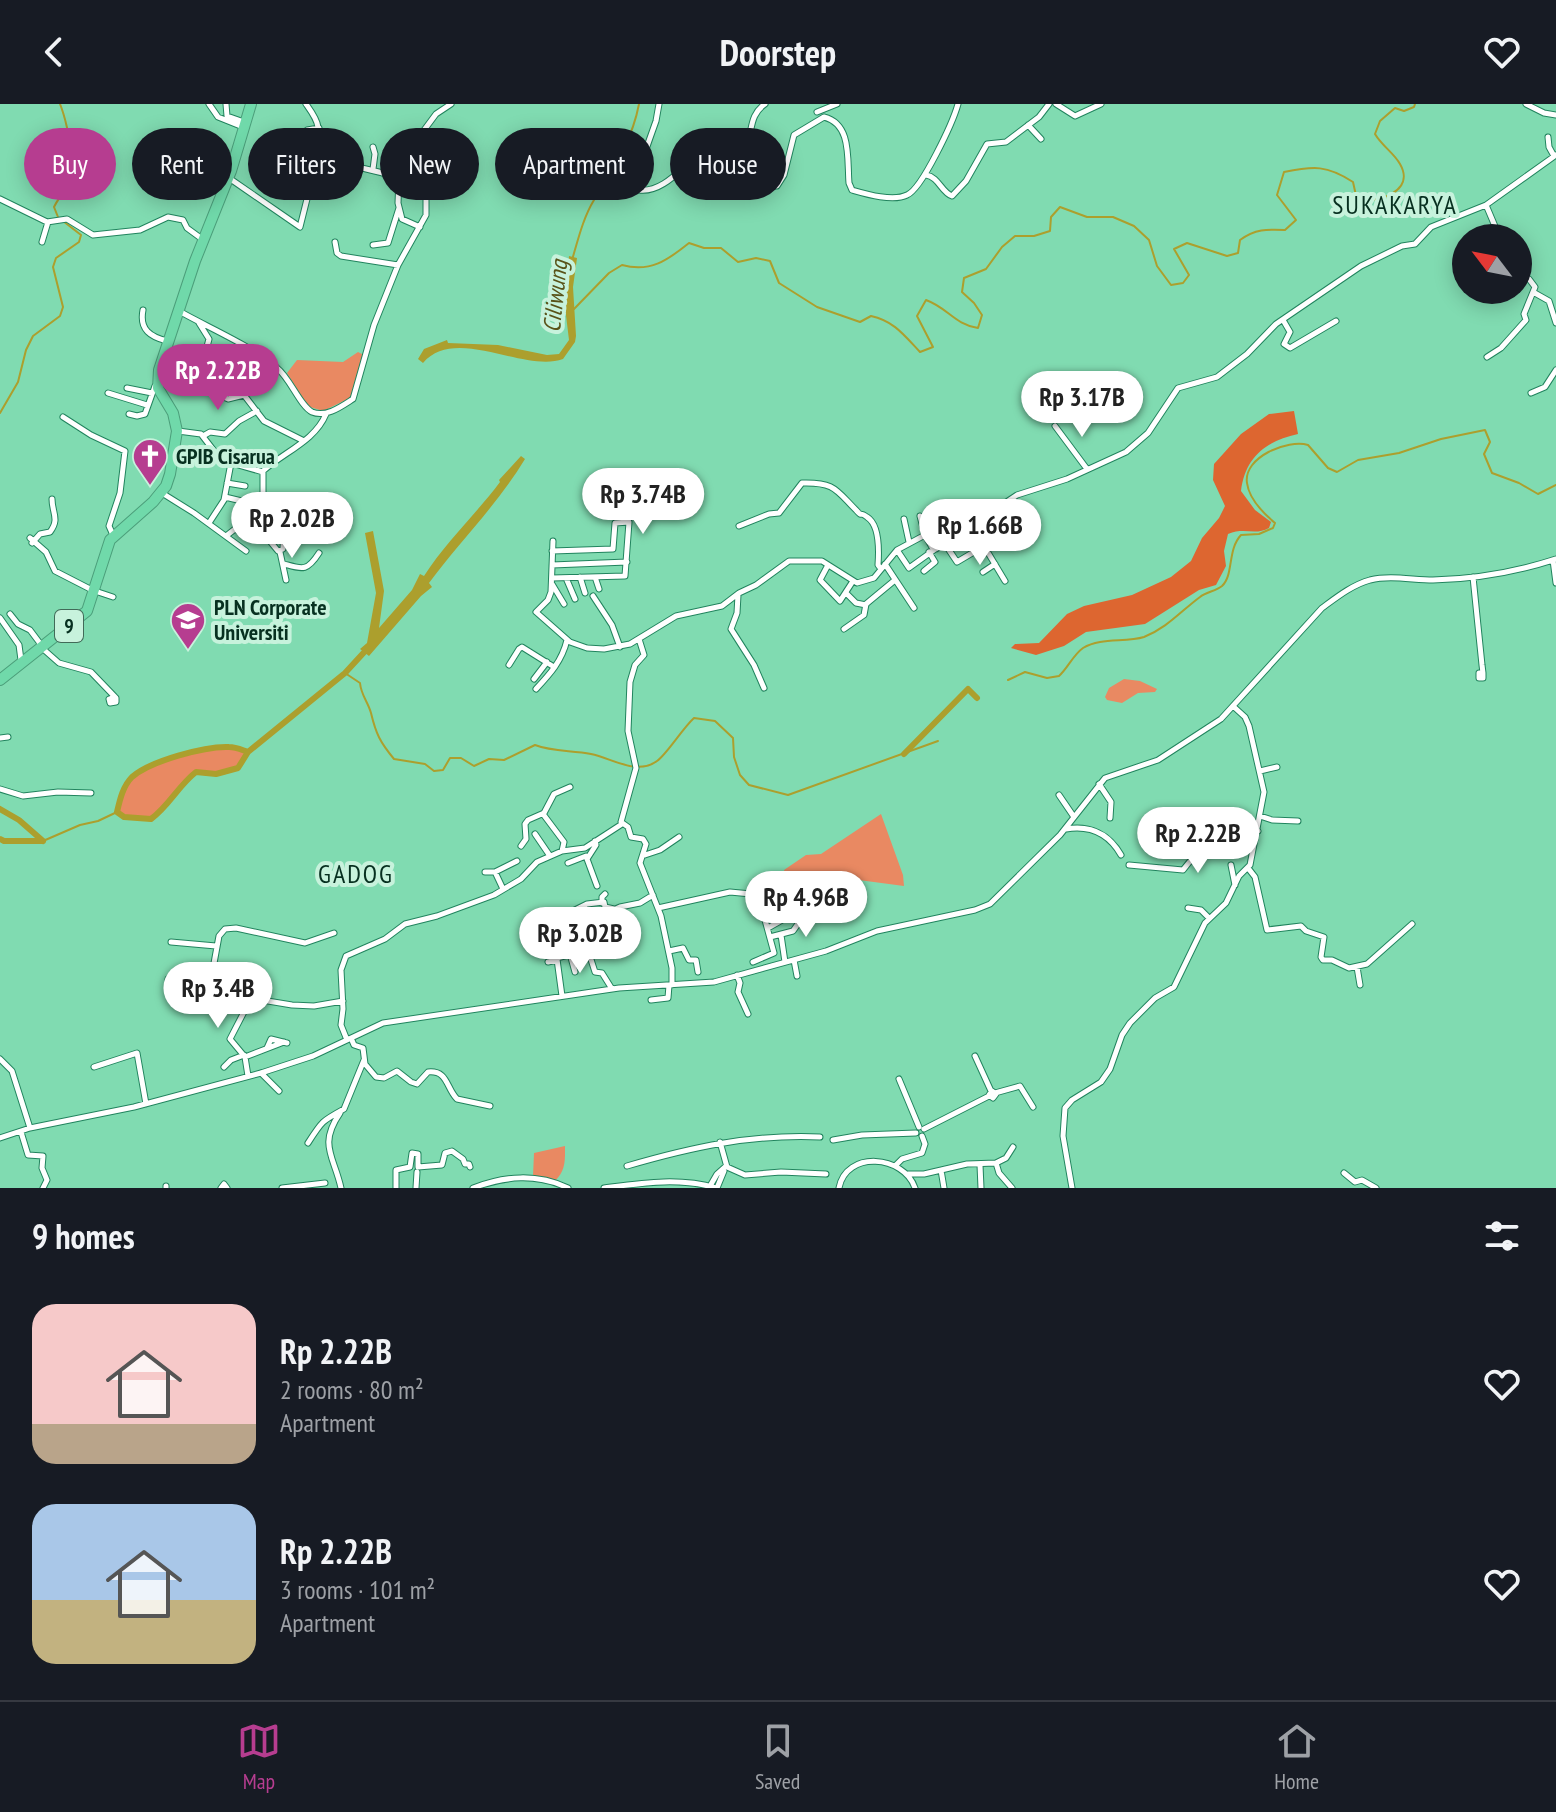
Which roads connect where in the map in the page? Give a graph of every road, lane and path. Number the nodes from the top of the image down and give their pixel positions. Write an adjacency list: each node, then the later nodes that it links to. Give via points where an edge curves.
1 (209, 104): 18 (street, via 221,119)
2 (226, 104): 18 (street, via 227,116)
3 (251, 104): 18 (highway)
4 (306, 104): 20 (street)
5 (451, 104): 21 (street)
6 (659, 104): 33 (street, via 634,183 646,191)
7 (765, 104): 22 (street, via 753,115)
8 (818, 104): 15 (street)
9 (837, 104): 15 (street)
10 (958, 104): 32 (street)
11 (1049, 104): 19 (street)
12 (1056, 104): 13 (street, via 1075,116)
13 (1101, 104)
14 (1526, 104): 16 (street)
15 (817, 112): 17 (street)
16 (1556, 115)
17 (811, 122): 28 (street, via 793,137); 32 (street, via 824,117 841,128 853,190 905,197)
18 (245, 124): 27 (highway)
19 (1028, 125): 24 (street); 32 (street, via 1003,143 987,144 952,196)
20 (319, 128)
21 (426, 128)
22 (751, 128)
23 (1548, 137): 26 (street)
24 (1041, 139)
25 (373, 147): 30 (street)
26 (1555, 155): 40 (street)
27 (232, 166)
28 (786, 167)
29 (364, 168): 30 (street)
30 (373, 169): 31 (street)
31 (380, 171)
32 (926, 175)
33 (670, 178)
34 (0, 199): 42 (street)
35 (219, 200): 45 (highway)
36 (262, 200): 37 (street, via 300,227)
37 (307, 200)
38 (399, 200): 41 (street)
39 (427, 200): 44 (street)
40 (1486, 205): 43 (street); 54 (street, via 1431,227 1415,244 1361,266)
41 (399, 207): 44 (street, via 403,220); 48 (street, via 388,243)
42 (51, 221): 45 (street, via 64,218 93,235 140,230 173,217); 46 (street)
43 (1494, 224)
44 (420, 227): 49 (street)
45 (203, 239): 53 (highway)
46 (42, 242)
47 (335, 242): 49 (street, via 341,256)
48 (373, 245)
49 (398, 265): 68 (street, via 353,399)
50 (1532, 282): 51 (street)
51 (1533, 292): 57 (street, via 1549,301); 59 (street, via 1522,326)
52 (143, 310): 58 (street, via 147,333)
53 (178, 310): 56 (street); 58 (highway)
54 (1283, 320): 55 (street, via 1290,333 1284,344 1290,348); 76 (street, via 1221,375 1174,391 1137,445)
55 (1336, 321)
56 (199, 322): 67 (street, via 209,339 205,354 213,386 226,399 244,395); 68 (street, via 274,365 308,409)
57 (1556, 323)
58 (168, 341): 61 (highway)
59 (1487, 357)
60 (1556, 370): 65 (street, via 1545,387)
61 (157, 382): 64 (street); 72 (highway)
62 (127, 388): 64 (street)
63 (108, 393): 66 (street)
64 (152, 393): 66 (street)
65 (1531, 393)
66 (147, 405): 69 (street, via 144,415)
67 (257, 411): 73 (street, via 227,433); 74 (street, via 264,421)
68 (326, 413): 74 (street)
69 (129, 414)
70 (63, 417): 90 (street, via 125,451 109,526)
71 (1055, 426): 76 (street)
72 (177, 431): 73 (street); 80 (highway)
73 (203, 436): 75 (street, via 219,458)
74 (304, 441): 77 (street)
75 (231, 463): 77 (street); 78 (street)
76 (1087, 469): 87 (street, via 1025,491)
77 (263, 472): 83 (street)
78 (227, 483): 79 (street); 81 (street)
79 (245, 486)
80 (161, 493): 88 (street); 90 (highway, 9)
81 (224, 497): 83 (street, via 248,503); 88 (street)
82 (52, 499): 125 (street, via 54,527 31,541 46,552 58,574)
83 (264, 499): 93 (street)
84 (289, 501): 102 (street)
85 (920, 516): 91 (street)
86 (904, 519): 95 (street)
87 (975, 521): 96 (street); 97 (street)
88 (209, 523): 92 (street)
89 (739, 526): 111 (street, via 779,513 802,483 832,487 873,524 878,566)
90 (114, 535): 125 (highway, 9)
91 (925, 535): 95 (street); 101 (street)
92 (226, 536): 93 (street, via 235,529); 99 (street)
93 (263, 537): 102 (street)
94 (553, 541): 100 (street)
95 (909, 542): 98 (street)
96 (945, 544): 97 (street, via 957,562); 101 (street)
97 (984, 546): 108 (street)
98 (897, 550): 101 (street, via 909,568); 111 (street)
99 (246, 551)
100 (552, 551): 105 (street, via 613,549 615,523 627,521); 109 (street)
101 (932, 551): 112 (street, via 935,562)
102 (280, 552): 106 (street)
103 (319, 553): 106 (street, via 304,568)
104 (1555, 560): 116 (street); 123 (street)
105 (627, 562): 107 (street); 115 (street, via 624,576)
106 (284, 564): 118 (street)
107 (598, 564): 109 (street); 115 (street)
108 (995, 564): 113 (street); 122 (street)
109 (552, 565): 120 (street)
110 (828, 565): 121 (street); 127 (street, via 789,561); 128 (street, via 821,581 840,601)
111 (883, 566): 119 (street); 121 (street, via 870,580)
112 (924, 571)
113 (983, 572)
114 (580, 577): 115 (street); 117 (street); 126 (street)
115 (597, 577): 124 (street)
116 (1473, 577): 146 (street); 152 (street, via 1382,578 1353,587 1322,608)
117 (566, 578): 120 (street); 131 (street)
118 (286, 580)
119 (895, 580): 133 (street); 134 (street)
120 (552, 581): 132 (street); 139 (street, via 550,597 536,612)
121 (853, 581): 128 (street)
122 (1005, 581)
123 (1556, 583)
124 (599, 589)
125 (95, 591): 130 (street); 140 (highway, 9, via 83,615)
126 (585, 593)
127 (738, 594): 138 (street, via 717,608 671,618); 149 (street, via 731,629)
128 (847, 594): 133 (street)
129 (593, 596): 141 (street)
130 (113, 597)
131 (575, 599)
132 (564, 604)
133 (866, 605): 137 (street, via 865,615)
134 (914, 608)
135 (10, 614): 140 (street)
136 (0, 618): 143 (street, via 19,645)
137 (844, 629)
138 (639, 639): 141 (street); 167 (street, via 644,656 630,682 628,728 636,768)
139 (567, 640): 141 (street, via 587,648); 145 (street)
140 (42, 647): 143 (highway, 9); 151 (street, via 51,659 91,672)
141 (620, 647)
142 (547, 662): 144 (street, via 521,647); 145 (street); 148 (street)
143 (20, 665): 147 (highway, 9)
144 (509, 665)
145 (554, 667): 150 (street)
146 (1483, 673)
147 (1, 679)
148 (534, 679)
149 (764, 688)
150 (536, 689)
151 (115, 697)
152 (1234, 707): 156 (street, via 1248,722); 157 (street, via 1158,760)
153 (8, 737): 154 (street)
154 (0, 738)
155 (1277, 767): 156 (street)
156 (1260, 771): 163 (street)
157 (1099, 784): 164 (street); 165 (street, via 1110,800)
158 (570, 787): 162 (street, via 555,793)
159 (0, 789): 160 (street, via 23,796)
160 (91, 793)
161 (1059, 795): 164 (street)
162 (543, 814): 173 (street, via 526,822); 174 (street, via 564,842)
163 (1260, 816): 166 (street); 169 (street)
164 (1074, 818): 168 (street)
165 (1110, 818)
166 (1298, 821)
167 (622, 824): 172 (street); 175 (street, via 631,837 644,840)
168 (1065, 829): 176 (street, via 1091,829); 216 (street, via 990,904 877,931)
169 (1258, 831): 181 (street, via 1216,843 1183,870); 183 (street)
170 (535, 834): 177 (street)
171 (679, 837): 175 (street)
172 (595, 841): 174 (street); 178 (street)
173 (521, 846)
174 (562, 851): 177 (street)
175 (644, 855): 190 (street, via 640,863)
176 (1121, 855)
177 (550, 856): 188 (street)
178 (587, 856): 180 (street); 186 (street)
179 (517, 861): 185 (street)
180 (568, 863)
181 (1129, 865)
182 (1231, 865): 187 (street)
183 (1248, 868): 187 (street); 219 (street, via 1255,877 1267,930 1302,926 1326,938 1323,960)
184 (485, 872): 185 (street)
185 (495, 872): 188 (street)
186 (597, 886)
187 (1235, 886): 199 (street)
188 (503, 889): 233 (street, via 405,924 383,941 346,956 341,970)
189 (605, 894): 192 (street)
190 (653, 895): 194 (street); 196 (street)
191 (776, 902): 194 (street, via 726,892)
192 (602, 903): 196 (street); 197 (street)
193 (821, 906): 206 (street, via 808,910 797,928)
194 (658, 908): 212 (street)
195 (1188, 908): 199 (street)
196 (615, 909): 200 (street)
197 (573, 911)
198 (791, 915): 204 (street)
199 (1209, 918): 289 (street, via 1175,986 1130,1023 1101,1082 1065,1108 1063,1136)
200 (593, 919)
201 (765, 920): 204 (street)
202 (1412, 924): 219 (street)
203 (570, 926): 215 (street, via 553,930)
204 (768, 928): 207 (street)
205 (334, 933): 211 (street, via 305,943 228,928)
206 (781, 935): 207 (street); 218 (street)
207 (770, 937): 220 (street, via 774,954 752,960)
208 (570, 941): 214 (street)
209 (171, 942): 211 (street)
210 (586, 944): 229 (street, via 595,972 602,973)
211 (216, 946): 226 (street)
212 (669, 951): 222 (street, via 683,948 689,960 696,960); 227 (street)
213 (579, 952): 214 (street)
214 (570, 954): 215 (street); 221 (street)
215 (557, 959): 217 (street); 230 (street)
216 (794, 960): 218 (street); 224 (street)
217 (548, 962)
218 (785, 962): 220 (street)
219 (1357, 967): 228 (street)
220 (755, 970): 223 (street)
221 (575, 972)
222 (698, 972)
223 (737, 975): 227 (street); 234 (street)
224 (797, 976)
225 (168, 979): 226 (street)
226 (210, 985): 231 (street)
227 (670, 985): 229 (street); 232 (street, via 668,998)
228 (1360, 985)
229 (612, 989): 230 (street)
230 (562, 996): 235 (street, via 392,1021)
231 (247, 998): 233 (street, via 307,1007); 237 (street, via 230,1038)
232 (651, 1000)
233 (343, 1001): 235 (street, via 341,1026)
234 (748, 1014)
235 (349, 1039): 240 (street, via 363,1048); 243 (street)
236 (286, 1043): 237 (street, via 271,1039 267,1049)
237 (244, 1056): 242 (street); 244 (street)
238 (975, 1056): 247 (street)
239 (0, 1059): 252 (street, via 12,1071)
240 (365, 1059): 249 (street, via 379,1078 397,1071 417,1084 428,1072 440,1073 455,1098); 251 (street)
241 (94, 1067): 248 (street, via 137,1053)
242 (224, 1067)
243 (261, 1073): 244 (street); 246 (street)
244 (248, 1076): 248 (street)
245 (899, 1079): 253 (street)
246 (279, 1091)
247 (992, 1093): 250 (street, via 1020,1086); 253 (street)
248 (146, 1104): 252 (street)
249 (490, 1106)
250 (1033, 1107)
251 (340, 1112): 259 (street, via 317,1126); 279 (street, via 328,1131 328,1142)
252 (30, 1128): 254 (street)
253 (920, 1131): 257 (street); 262 (street, via 922,1153)
254 (21, 1132): 256 (street); 277 (street, via 28,1155 43,1156)
255 (820, 1137): 258 (street, via 777,1135)
256 (0, 1138)
257 (833, 1140)
258 (720, 1142): 264 (street); 266 (street)
259 (308, 1143)
260 (1013, 1147): 261 (street)
261 (996, 1163): 263 (street); 288 (street)
262 (896, 1165): 271 (street); 285 (street, via 856,1165 847,1170)
263 (980, 1165): 267 (street); 287 (street)
264 (627, 1166)
265 (470, 1167): 280 (street, via 452,1151 445,1153 442,1165 418,1167 418,1154 412,1153 410,1167 396,1170)
266 (727, 1167): 270 (street, via 745,1175); 276 (street, via 717,1174)
267 (941, 1170): 272 (street); 286 (street)
268 (417, 1172): 281 (street)
269 (1344, 1173): 290 (street)
270 (826, 1174)
271 (908, 1174): 272 (street); 275 (street)
272 (924, 1174): 275 (street)
273 (325, 1183): 278 (street)
274 (647, 1185): 276 (street, via 681,1182); 284 (street)
275 (915, 1186)
276 (714, 1187)
277 (43, 1188)
278 (282, 1188)
279 (341, 1188)
280 (396, 1188)
281 (416, 1188)
282 (473, 1188): 283 (street, via 530,1177)
283 (568, 1188)
284 (604, 1188)
285 (839, 1188)
286 (944, 1188)
287 (981, 1188)
288 (1012, 1188)
289 (1072, 1188)
290 (1376, 1188)

